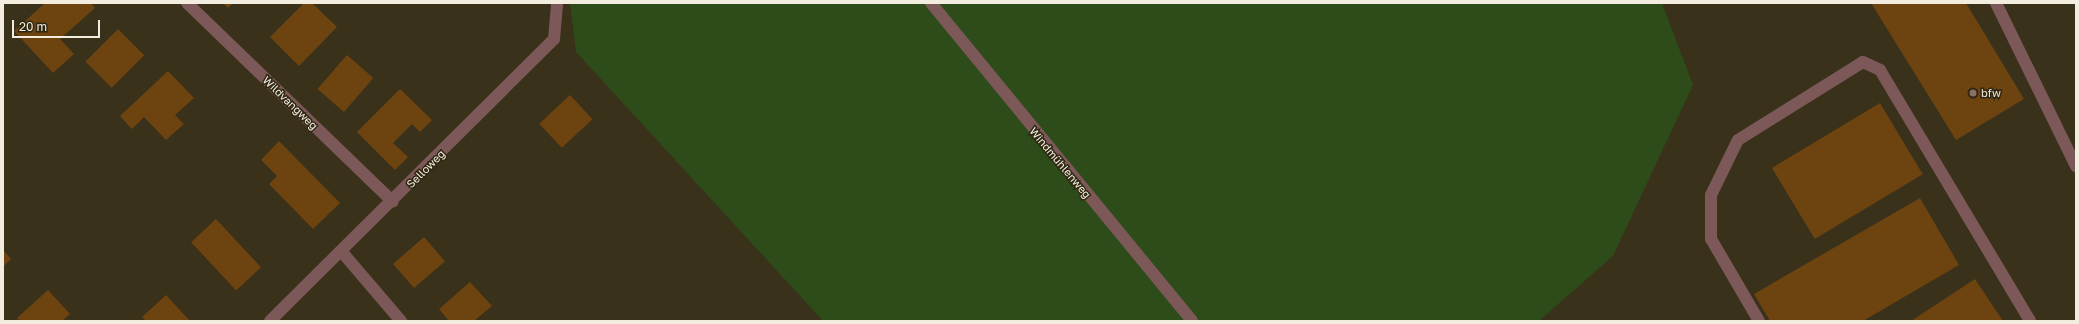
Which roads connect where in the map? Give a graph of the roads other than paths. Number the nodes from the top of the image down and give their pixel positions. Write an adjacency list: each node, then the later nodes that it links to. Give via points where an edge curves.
1 (187, 3): 6 (street, Wildvangweg)
2 (556, 3): 6 (street, Selloweg, via 554,39)
3 (931, 3): 10 (street, Windmühlenweg)
4 (1996, 3): 5 (street)
5 (2076, 166)
6 (393, 202): 7 (street, Selloweg)
7 (342, 252): 8 (street, Selloweg); 9 (street)
8 (270, 321)
9 (401, 321)
10 (1192, 321)
11 (1759, 321): 12 (street, via 1711,239 1711,195 1738,140 1863,62 1880,70)
12 (2030, 321)

